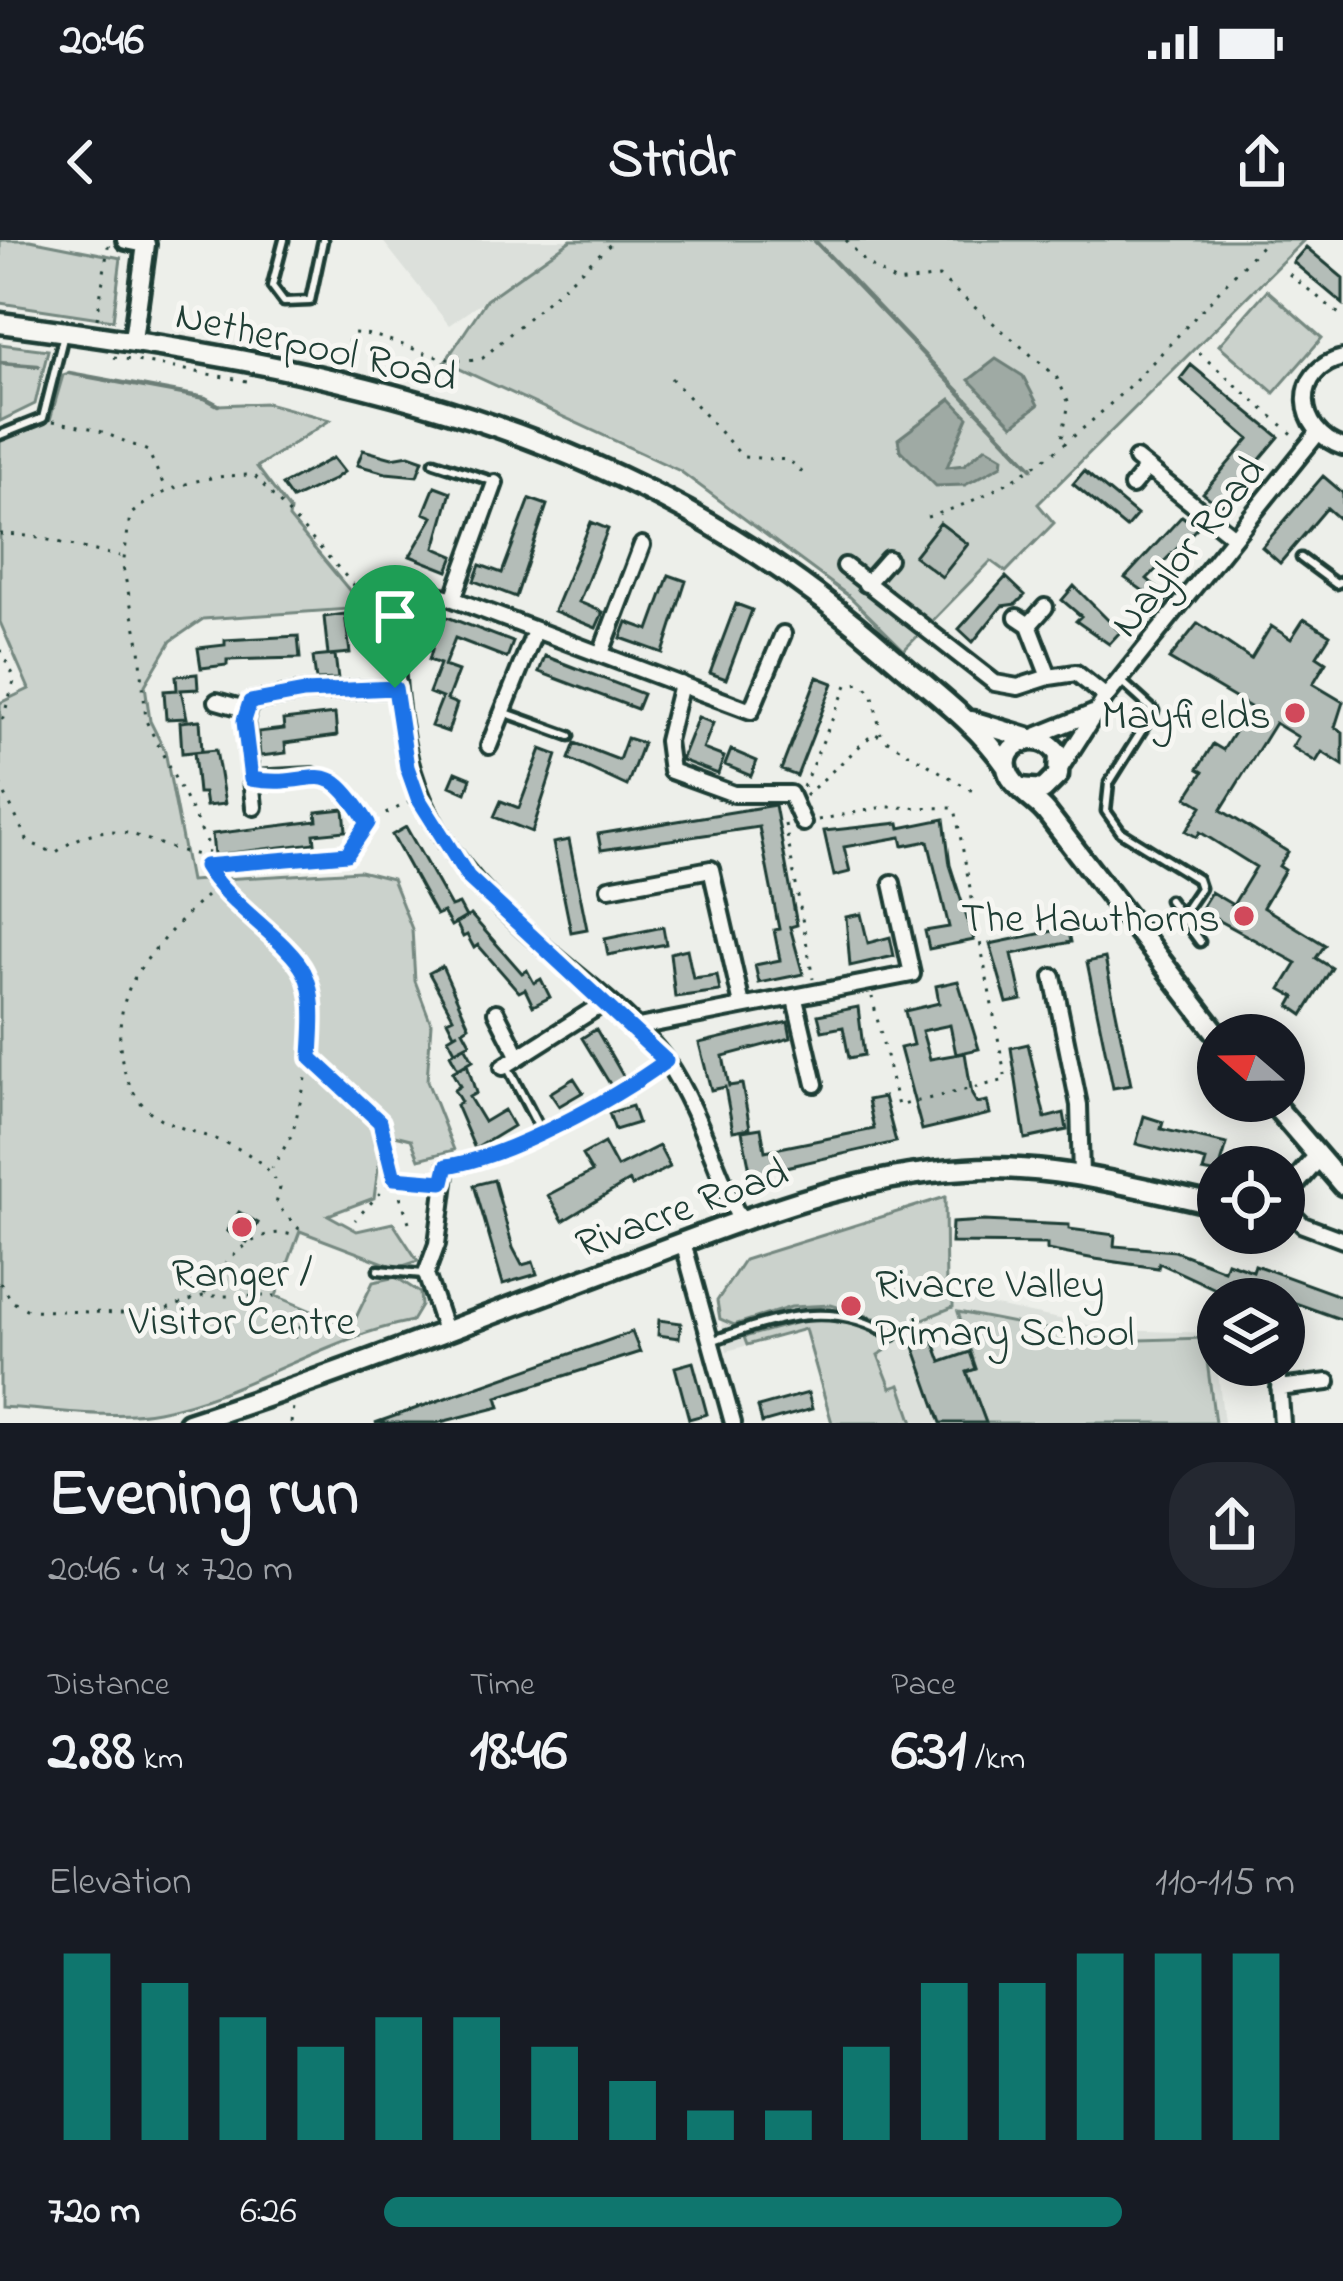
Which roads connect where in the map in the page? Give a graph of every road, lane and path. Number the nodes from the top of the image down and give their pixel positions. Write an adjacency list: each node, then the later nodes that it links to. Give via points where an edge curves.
1 (126, 240): 7 (street)
2 (284, 240): 3 (lane, via 272,286 284,302 300,304 316,286)
3 (323, 240)
4 (615, 240): 15 (path, via 483,358 462,364 383,334 353,333)
5 (846, 240): 20 (path, via 897,283 939,277 1057,376 1069,403)
6 (1267, 240): 20 (path)
7 (147, 242): 12 (street)
8 (1288, 274): 9 (path)
9 (1343, 317)
10 (0, 323): 11 (main road, Netherpool Road)
11 (64, 331): 12 (main road, Netherpool Road); 17 (lane)
12 (133, 340): 15 (main road, Netherpool Road)
13 (1199, 353): 19 (path)
14 (1343, 358): 19 (street, via 1320,367 1305,392)
15 (334, 378): 53 (main road, Netherpool Road, via 484,420 648,490 833,608)
16 (671, 378): 23 (path, via 743,457 789,460)
17 (43, 418): 18 (lane); 26 (path, via 148,451)
18 (0, 435)
19 (1312, 441): 21 (street); 29 (street, Naylor Road)
20 (1060, 445): 27 (path, via 968,506)
21 (1343, 446)
22 (434, 462): 24 (lane)
23 (805, 476)
24 (495, 483): 37 (street)
25 (1132, 486): 29 (street, via 1141,464)
26 (165, 489): 31 (path, via 130,515); 39 (path, via 254,475)
27 (927, 517)
28 (0, 535): 31 (path, via 28,532 47,544)
29 (1234, 537): 45 (street, Naylor Road)
30 (642, 545): 43 (street)
31 (122, 556): 72 (path, via 146,721)
32 (1300, 558): 35 (lane)
33 (889, 559): 36 (street)
34 (845, 566): 36 (street)
35 (1343, 581)
36 (866, 584): 44 (street, via 995,683 1018,687)
37 (454, 598): 39 (street, via 394,582); 40 (street)
38 (1045, 607): 44 (street, via 1023,621)
39 (394, 626): 47 (street)
40 (535, 631): 43 (street); 51 (street)
41 (784, 634): 46 (street, via 751,711)
42 (0, 650): 54 (path, via 15,678)
43 (601, 653): 46 (street)
44 (1048, 677): 48 (street, via 1076,673)
45 (1120, 680): 48 (street, Naylor Road); 78 (lane, via 1154,711 1109,784 1106,811 1121,832 1197,879 1200,888)
46 (681, 684): 67 (street, via 667,741 671,771 734,794 790,794)
47 (395, 688): 50 (street, via 260,697); 66 (street)
48 (1106, 697): 52 (street, Naylor Road)
49 (217, 701): 50 (street)
50 (245, 709): 62 (street)
51 (503, 712): 55 (lane); 58 (street)
52 (1094, 712): 57 (street); 60 (street, Naylor Road)
53 (962, 717): 57 (main road, Netherpool Road); 59 (main road, Netherpool Road)
54 (0, 728)
55 (570, 736)
56 (882, 737): 65 (path); 67 (path, via 874,733); 67 (path, via 872,692 847,685)
57 (1029, 738): 59 (main road, via 1013,748); 60 (main road, via 1054,747)
58 (489, 746)
59 (1007, 767): 64 (main road)
60 (1060, 768): 64 (main road, via 1043,790); 71 (main road)
61 (313, 776): 62 (street); 69 (path, via 345,784)
62 (251, 779): 68 (street)
63 (0, 784): 72 (path, via 28,842 55,854 103,828)
64 (1021, 788): 71 (main road)
65 (973, 791)
66 (418, 798): 69 (path); 82 (street, via 490,903)
67 (795, 805): 70 (street)
68 (254, 807)
69 (368, 823): 73 (path, via 347,854)
70 (803, 823)
71 (1066, 840): 85 (main road)
72 (207, 856): 73 (path)
73 (205, 866): 75 (path)
74 (892, 883): 81 (street, via 912,974)
75 (217, 886): 87 (path, via 304,970); 94 (path, via 188,911 127,993 127,1086 163,1120)
76 (609, 888): 83 (street, via 711,869)
77 (1169, 901): 78 (lane)
78 (1180, 916): 79 (lane)
79 (1200, 942)
80 (1053, 977): 97 (street, via 1079,1105)
81 (795, 999): 83 (street); 90 (street)
82 (607, 1001): 86 (street); 89 (street)
83 (742, 1005): 86 (street)
84 (496, 1012): 89 (street)
85 (1202, 1014)
86 (633, 1028): 88 (street)
87 (311, 1058): 94 (path, via 292,1135); 98 (path, via 380,1122)
88 (666, 1061): 96 (path, via 633,1086); 101 (street)
89 (510, 1063): 92 (lane)
90 (815, 1084)
91 (1288, 1122): 93 (main road)
92 (537, 1124)
93 (1317, 1158): 95 (main road); 99 (main road)
94 (271, 1170): 110 (path, via 280,1188 276,1204 298,1234 253,1241)
95 (1305, 1172)
96 (445, 1174): 98 (path); 108 (street)
97 (1081, 1176): 100 (main road, Rivacre Road); 101 (main road, Rivacre Road, via 970,1168 872,1179)
98 (394, 1178): 102 (path); 103 (path)
99 (1343, 1185)
100 (1197, 1201)
101 (739, 1218): 106 (main road, Rivacre Road)
102 (355, 1220)
103 (409, 1222)
104 (1305, 1226): 105 (street)
105 (1343, 1240)
106 (683, 1242): 113 (main road, Rivacre Road); 116 (street)
107 (378, 1270): 108 (lane)
108 (426, 1274): 113 (street)
109 (0, 1283): 110 (path, via 28,1310 153,1314)
110 (203, 1296): 111 (path)
111 (275, 1296)
112 (308, 1310): 114 (path, via 296,1337)
113 (445, 1331): 119 (main road, Rivacre Road)
114 (282, 1332)
115 (893, 1336): 116 (lane, via 856,1318 797,1313)
116 (711, 1342): 120 (street)
117 (1328, 1382): 118 (street)
118 (1279, 1388): 121 (street)
119 (188, 1423)
120 (733, 1423)
121 (1282, 1423)

